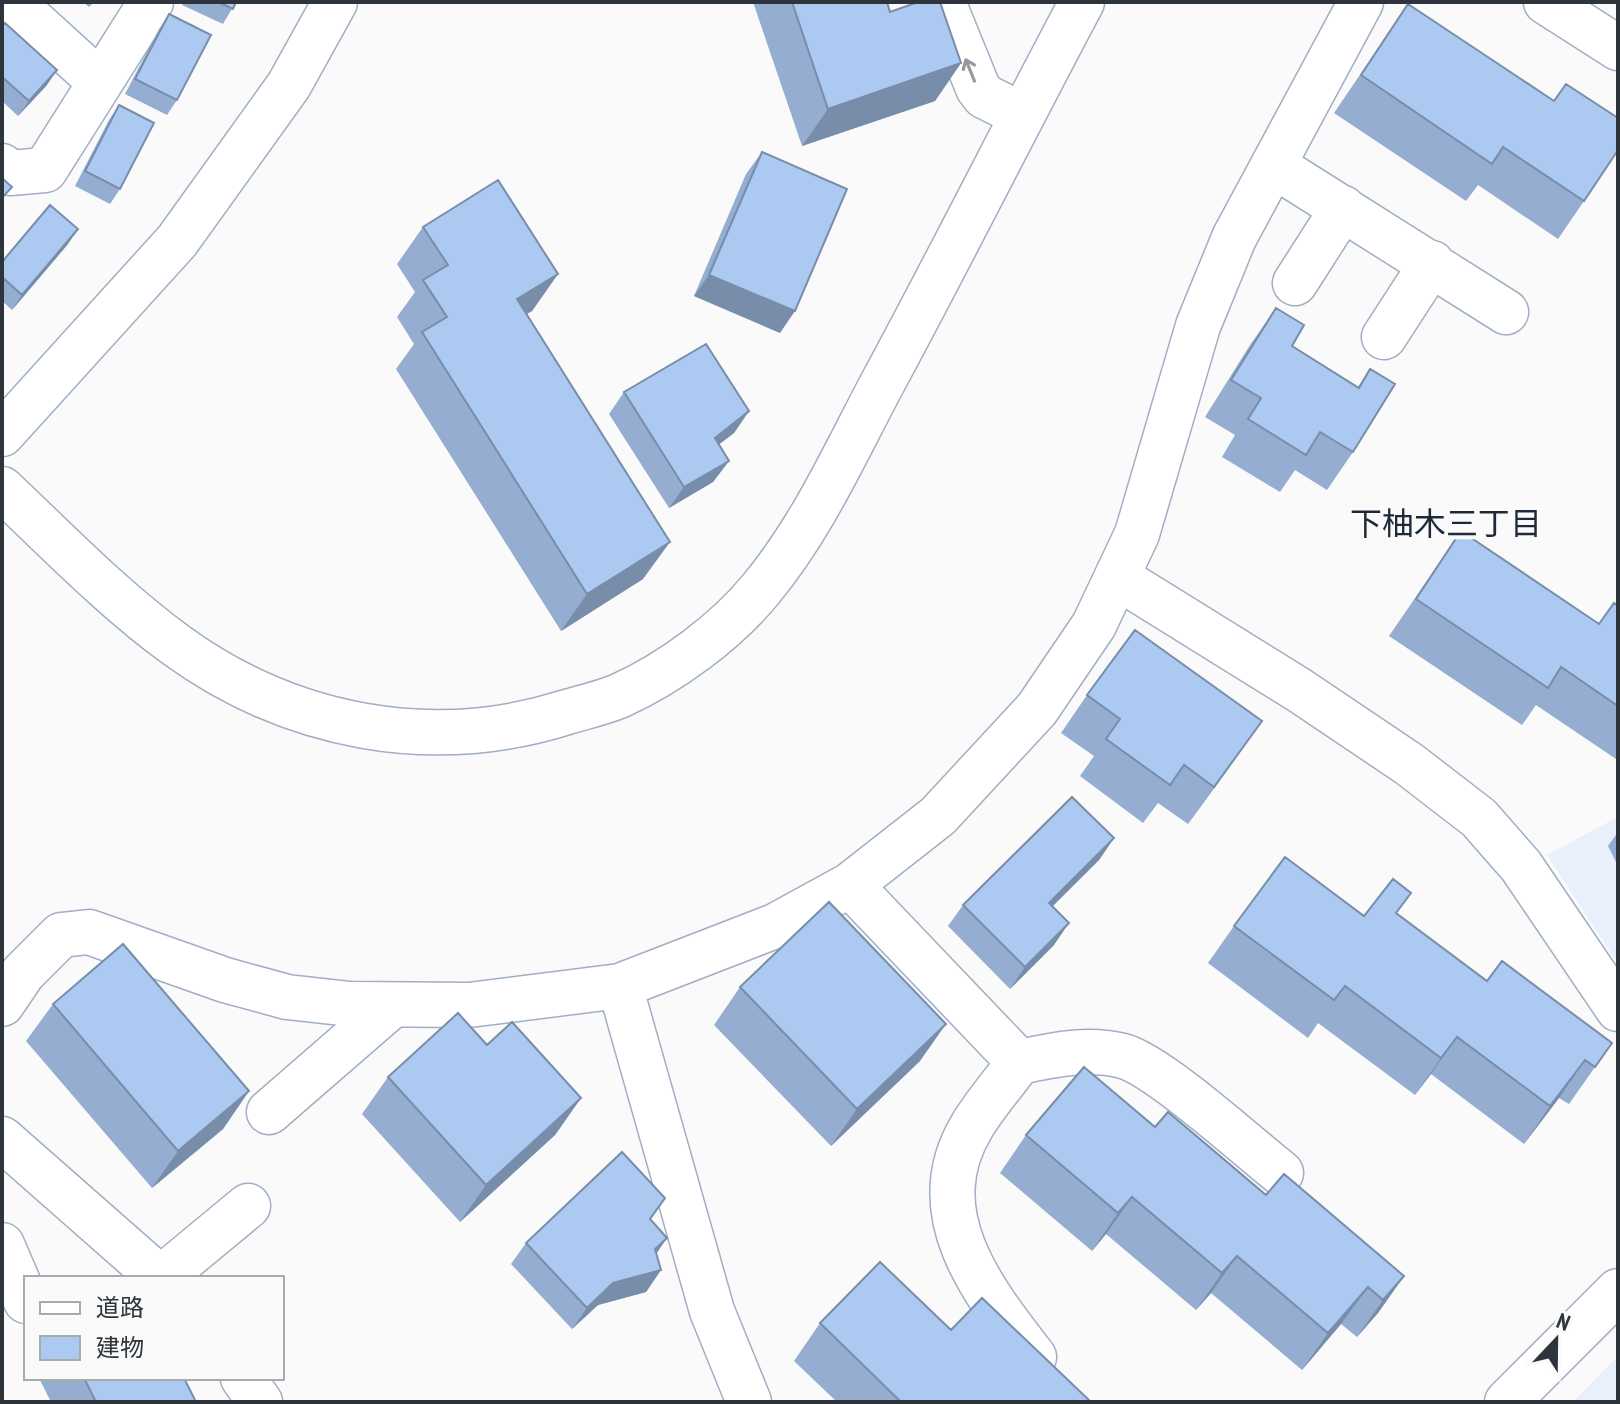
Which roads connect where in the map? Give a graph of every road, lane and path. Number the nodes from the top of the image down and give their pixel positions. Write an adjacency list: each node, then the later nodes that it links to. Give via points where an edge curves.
1 (12, 2): 9 (street)
2 (151, 2): 9 (street)
3 (335, 2): 18 (street, via 289,85 177,241)
4 (943, 2): 10 (street, one-way to 4, via 978,88)
5 (1082, 2): 10 (street)
6 (1361, 2): 11 (street)
7 (1546, 2): 8 (street)
8 (1618, 48)
9 (100, 82): 12 (street, via 45,170 10,173)
10 (1022, 115): 19 (street, via 795,545 724,627 619,695 530,724 446,734 360,726 275,703 225,677 152,627)
11 (1273, 165): 13 (street); 20 (street, via 1234,238 1198,326 1137,534)
12 (2, 166)
13 (1343, 208): 14 (street); 15 (street)
14 (1432, 263): 16 (street); 17 (street)
15 (1295, 283)
16 (1506, 312)
17 (1384, 337)
18 (2, 434)
19 (2, 489)
20 (1117, 577): 21 (street, via 1094,625 1037,709 938,816); 25 (street, via 1385,747 1479,818 1539,891)
21 (850, 885): 22 (street, via 775,926); 26 (street)
22 (620, 986): 24 (street, via 469,1005); 39 (street, via 712,1311)
23 (2, 1004): 24 (street, via 23,973 61,935 89,932 287,997)
24 (390, 1007): 27 (street)
25 (1618, 1009)
26 (1019, 1062): 29 (street, via 1066,1052 1103,1052 1142,1064); 36 (street, via 958,1154 953,1220 983,1291)
27 (269, 1112)
28 (2, 1139): 32 (street)
29 (1281, 1173)
30 (248, 1206): 33 (street)
31 (2, 1245): 35 (street)
32 (158, 1276)
33 (162, 1276)
34 (1618, 1291): 40 (street)
35 (24, 1296)
36 (1034, 1357)
37 (244, 1380): 38 (street)
38 (260, 1402)
39 (749, 1402)
40 (1507, 1402)

